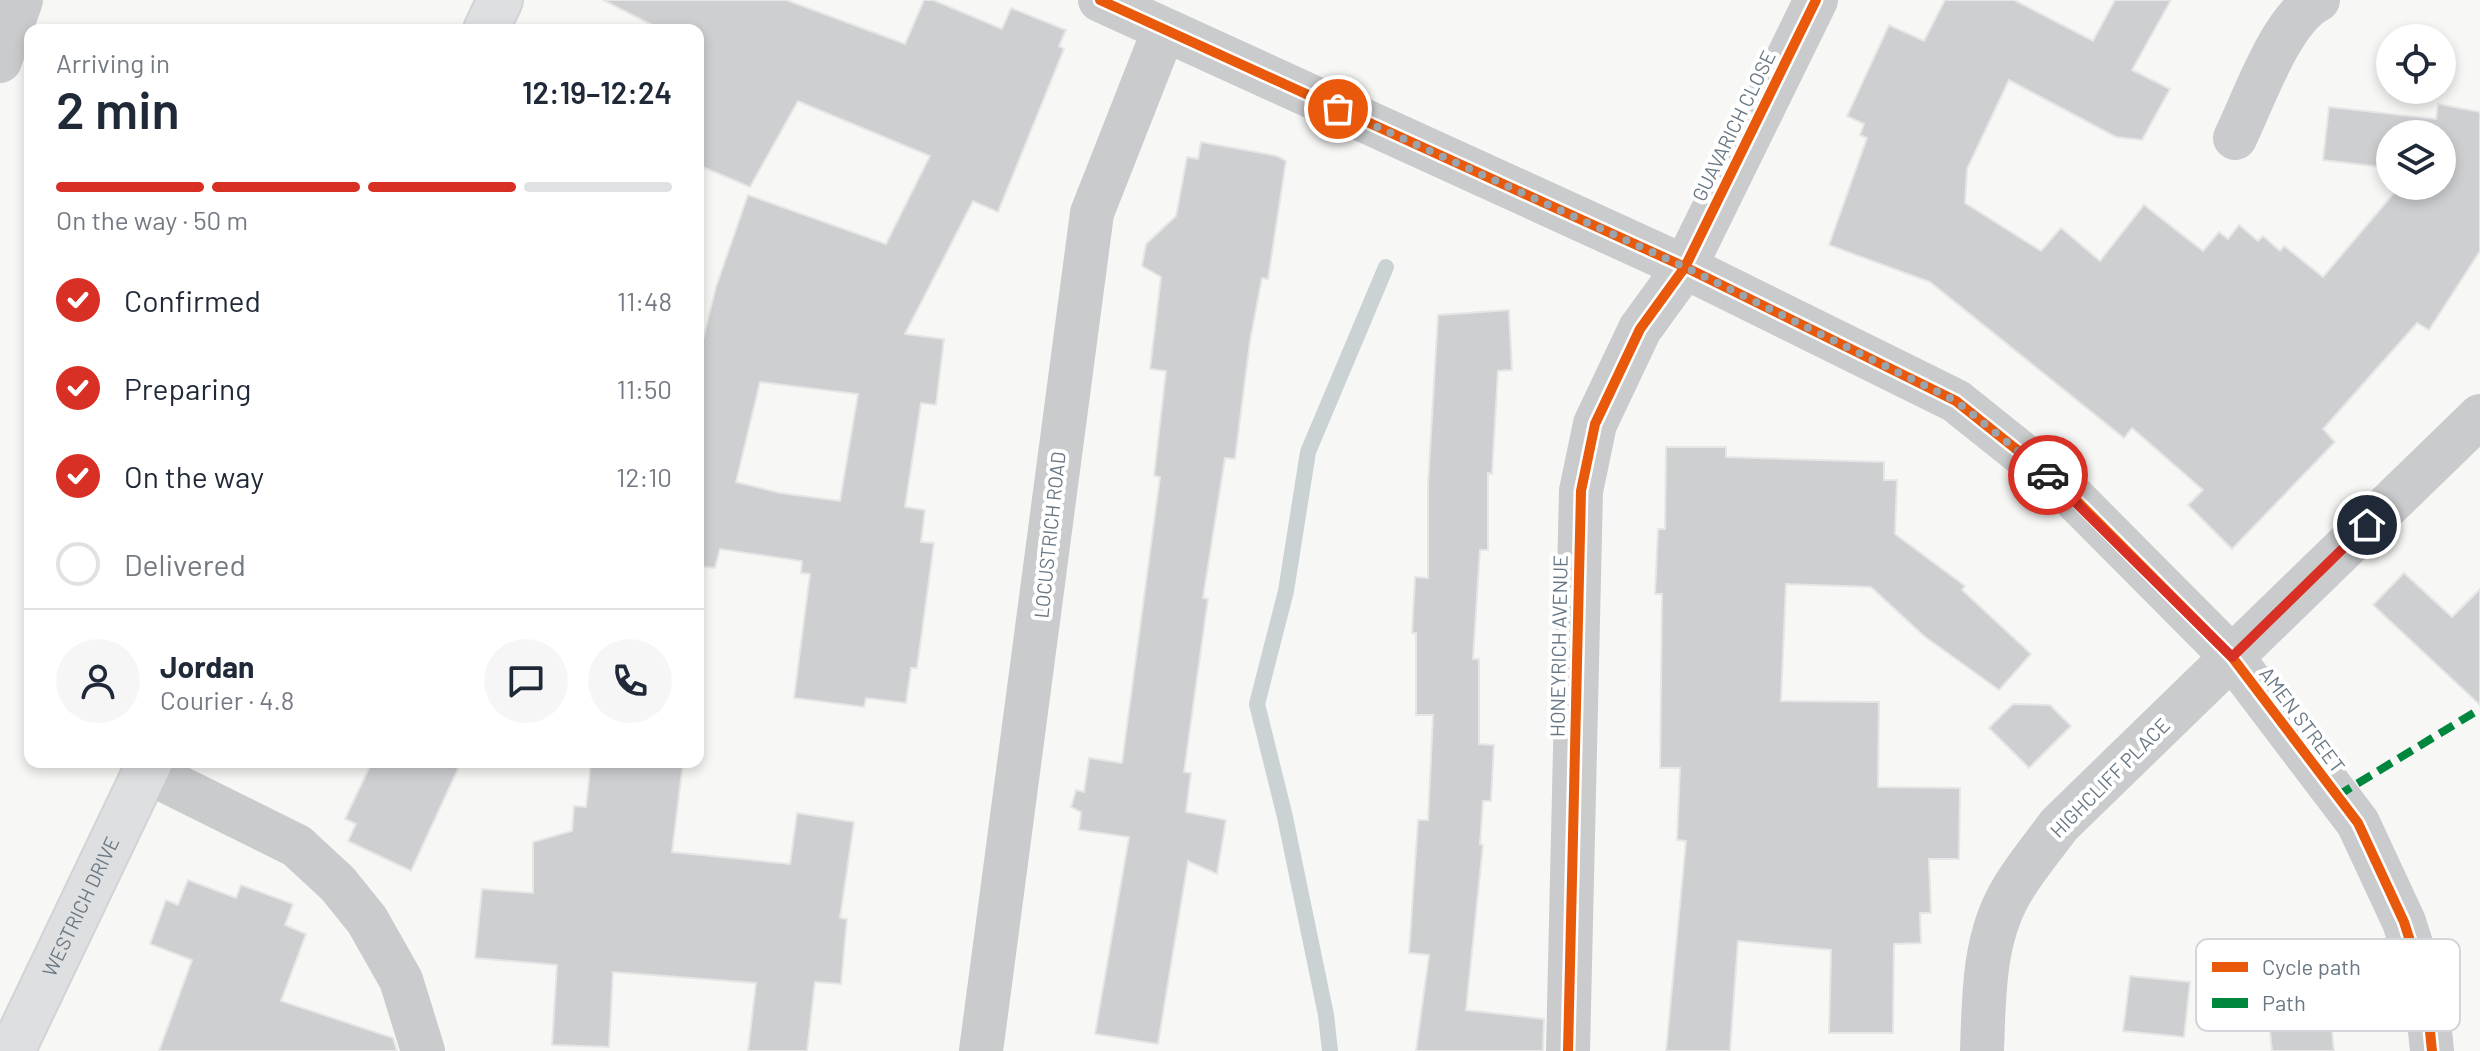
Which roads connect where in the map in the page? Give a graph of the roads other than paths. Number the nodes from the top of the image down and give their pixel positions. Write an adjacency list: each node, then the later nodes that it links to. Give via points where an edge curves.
1 (21, 0): 8 (street)
2 (500, 0): 6 (street)
3 (1100, 0): 7 (street, AMEN STREET)
4 (1816, 0): 10 (street, GUAVARICH CLOSE)
5 (2318, 0): 9 (street, via 2289,27)
6 (489, 24)
7 (1164, 30): 10 (street, AMEN STREET); 19 (street, LOCUSTRICH ROAD, via 1092,213)
8 (0, 61)
9 (2235, 138)
10 (1685, 267): 12 (street, AMEN STREET, via 1956,401 2061,485); 20 (street, HONEYRICH AVENUE, via 1640,329 1595,424 1581,491)
11 (2480, 416): 12 (street, HIGHCLIFF PLACE)
12 (2232, 657): 15 (street, AMEN STREET, via 2358,823); 21 (street, HIGHCLIFF PLACE, via 2059,825 2010,893 1992,935)
13 (148, 768): 17 (street, WESTRICH DRIVE)
14 (150, 768): 18 (street, via 297,846 338,884 367,920 401,980)
15 (2409, 939)
16 (2430, 1031): 22 (street, AMEN STREET)
17 (12, 1051)
18 (423, 1051)
19 (981, 1051)
20 (1568, 1051)
21 (1982, 1051)
22 (2432, 1051)

